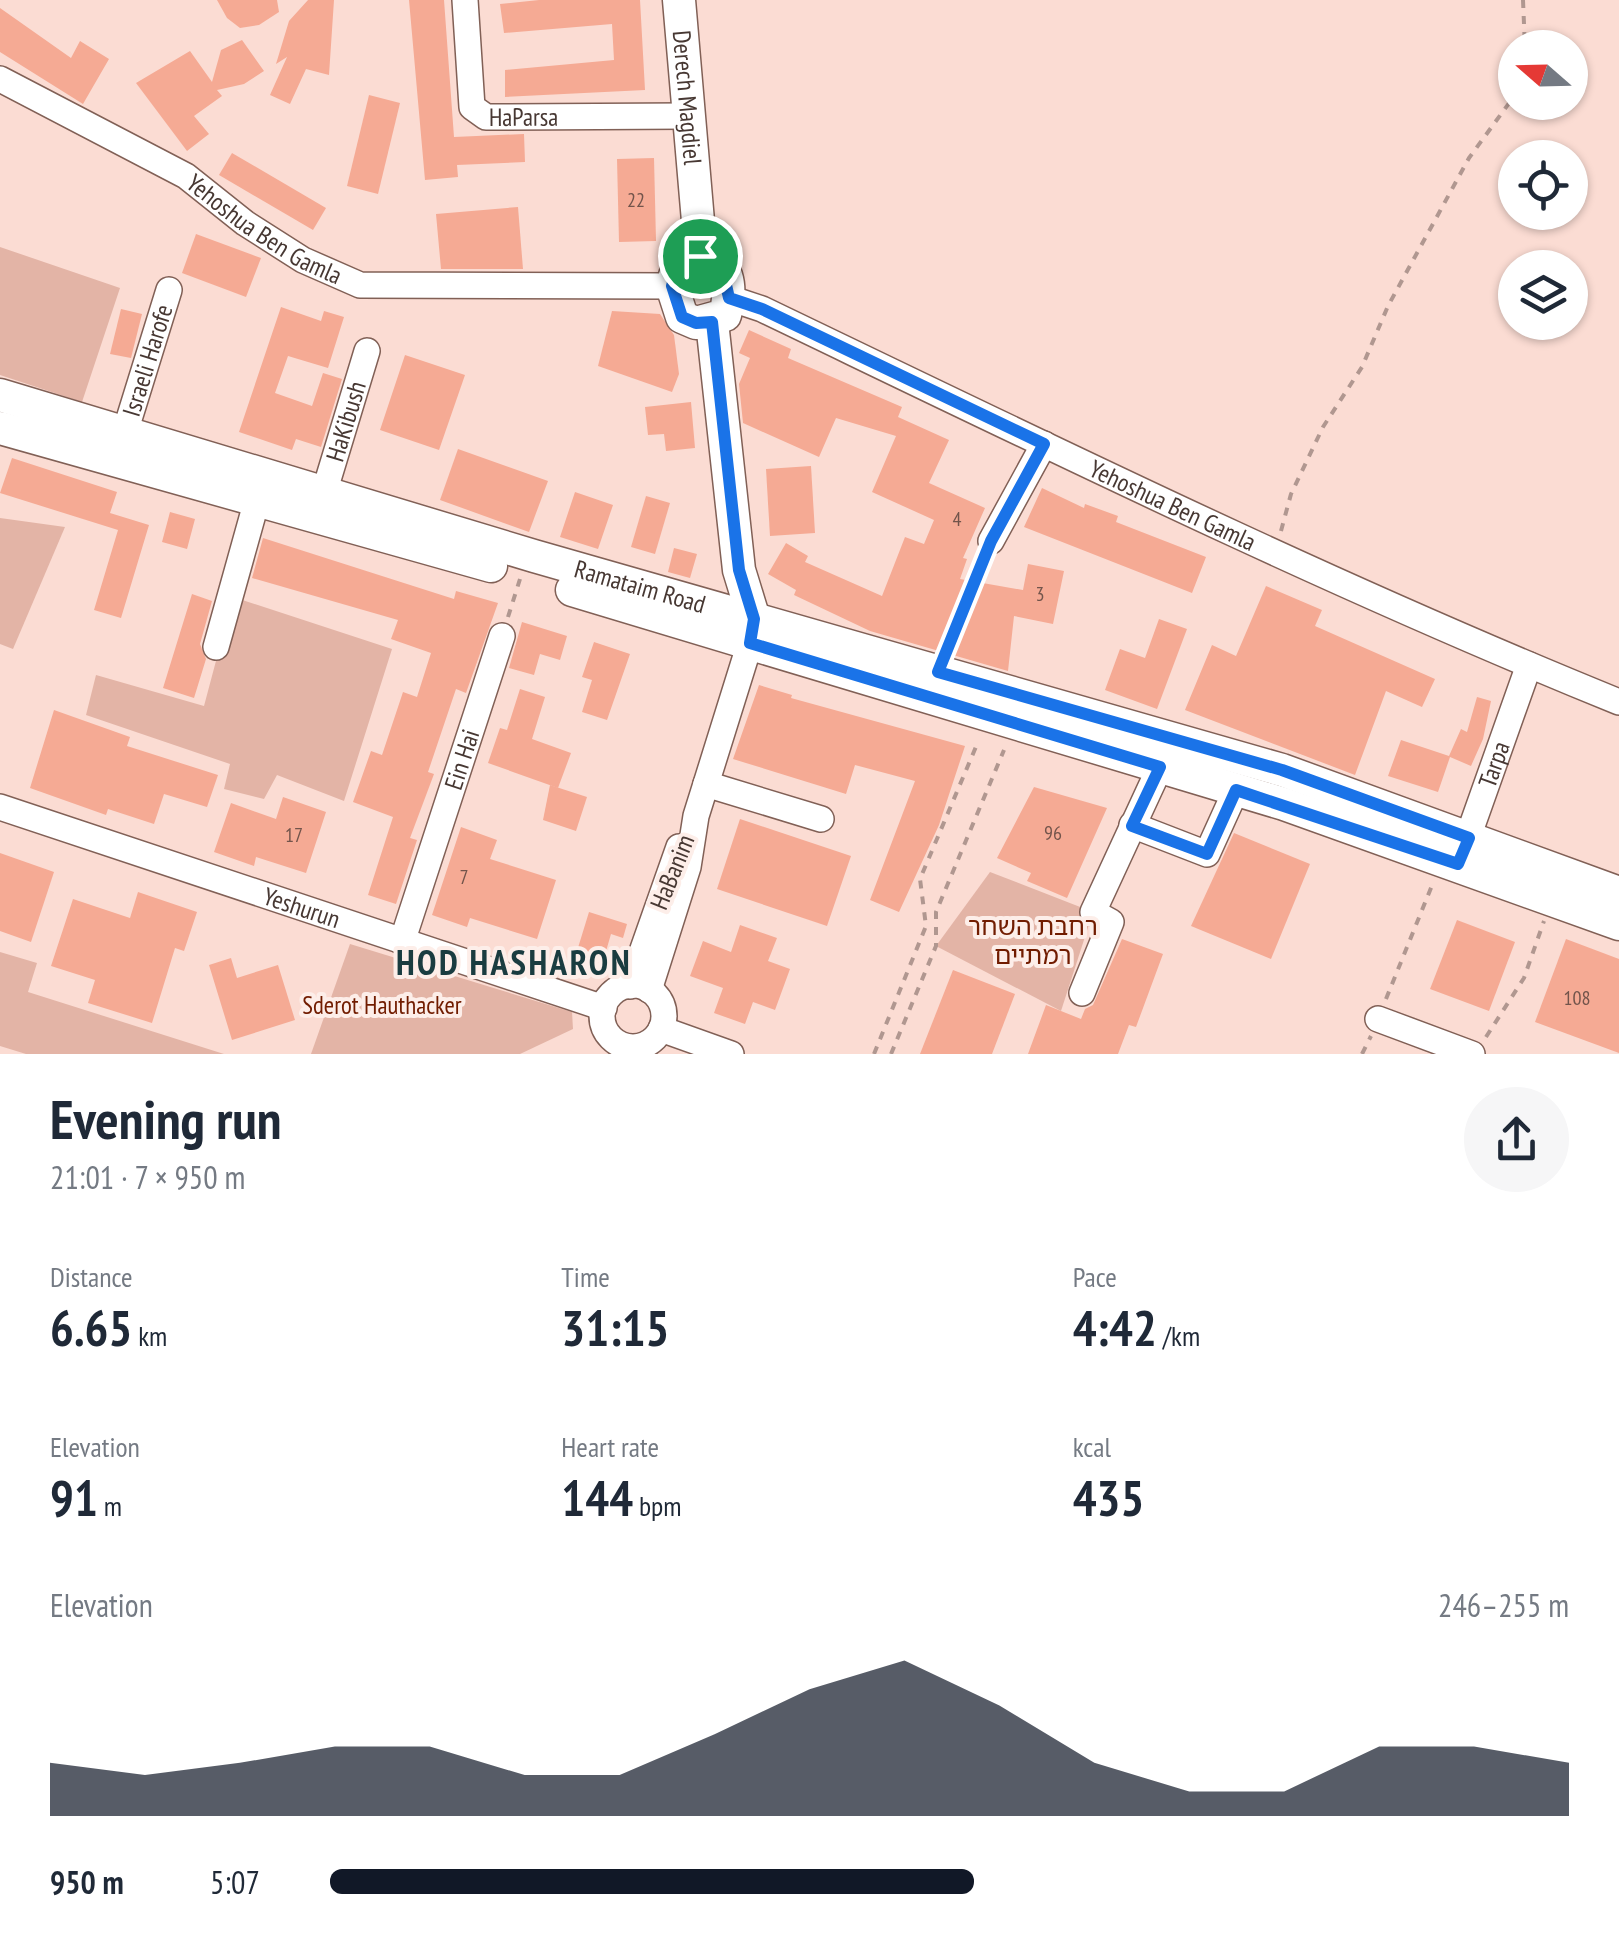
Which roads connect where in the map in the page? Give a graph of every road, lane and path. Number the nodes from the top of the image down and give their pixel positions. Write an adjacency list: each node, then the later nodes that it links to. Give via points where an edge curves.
1 (465, 0): 6 (street, HaParsa, via 472,107 486,117)
2 (679, 0): 6 (main road, Derech Magdiel)
3 (1523, 0): 4 (path)
4 (1524, 30)
5 (0, 79): 9 (street, Yehoshua Ben Gamla, via 186,176 303,260 360,286)
6 (687, 116): 8 (main road, Derech Magdiel)
7 (1498, 119): 20 (path, via 1323,427 1291,494)
8 (700, 256): 9 (main road, via 678,266); 11 (main road, via 721,263)
9 (672, 286): 11 (main road, via 682,317 696,323)
10 (169, 290): 15 (street, Israeli Harofe)
11 (721, 310): 16 (street, Yehoshua Ben Gamla, via 762,309); 21 (main road)
12 (367, 351): 17 (street, HaKibush)
13 (0, 395): 15 (main road, Ramataim Road)
14 (0, 428): 18 (main road, Ramataim Road)
15 (124, 432): 17 (main road, Ramataim Road)
16 (1044, 444): 19 (street); 20 (street, Yehoshua Ben Gamla)
17 (324, 492): 23 (main road, Ramataim Road)
18 (257, 500): 22 (main road, Ramataim Road); 27 (street)
19 (991, 541): 29 (path)
20 (1276, 550): 28 (street, Yehoshua Ben Gamla)
21 (739, 570): 23 (main road, via 737,589 717,600); 24 (main road); 26 (main road, via 780,610)
22 (522, 574): 24 (main road, Ramataim Road); 25 (path)
23 (691, 600): 24 (main road, Ramataim Road)
24 (752, 631): 26 (main road, Ramataim Road); 33 (main road, Ramataim Road); 34 (street, HaBanim)
25 (502, 636): 43 (street, Ein Hai)
26 (834, 642): 29 (main road, Ramataim Road)
27 (216, 646)
28 (1529, 666): 30 (street, Yehoshua Ben Gamla); 39 (street, Tarpa)
29 (938, 672): 39 (main road, Ramataim Road, via 1282,770)
30 (1619, 702)
31 (978, 742): 52 (path, via 920,880 926,926)
32 (1004, 750): 53 (path, via 936,912 936,946)
33 (1160, 767): 35 (main road, Ramataim Road); 38 (street)
34 (706, 784): 37 (street); 44 (street, HaBanim, via 688,867)
35 (1236, 790): 38 (street, via 1207,854); 39 (main road, Ramataim Road)
36 (0, 807): 43 (street, Yeshurun)
37 (822, 819)
38 (1132, 826): 45 (street, via 1093,912 1111,922)
39 (1456, 853): 40 (main road, Ramataim Road); 41 (main road, Ramataim Road); 47 (path)
40 (1619, 894)
41 (1552, 899): 42 (main road, Ramataim Road); 49 (path, via 1524,978)
42 (1619, 924)
43 (402, 942): 46 (street, Yeshurun)
44 (639, 988): 46 (street, via 614,992); 48 (street, via 663,1008)
45 (1082, 993)
46 (604, 1008): 50 (street, via 604,1027)
47 (1378, 1019): 49 (street); 54 (path)
48 (662, 1029): 50 (street, via 649,1042); 51 (street)
49 (1478, 1047)
50 (622, 1049)
51 (731, 1054)
52 (874, 1054)
53 (892, 1054)
54 (1362, 1054)

